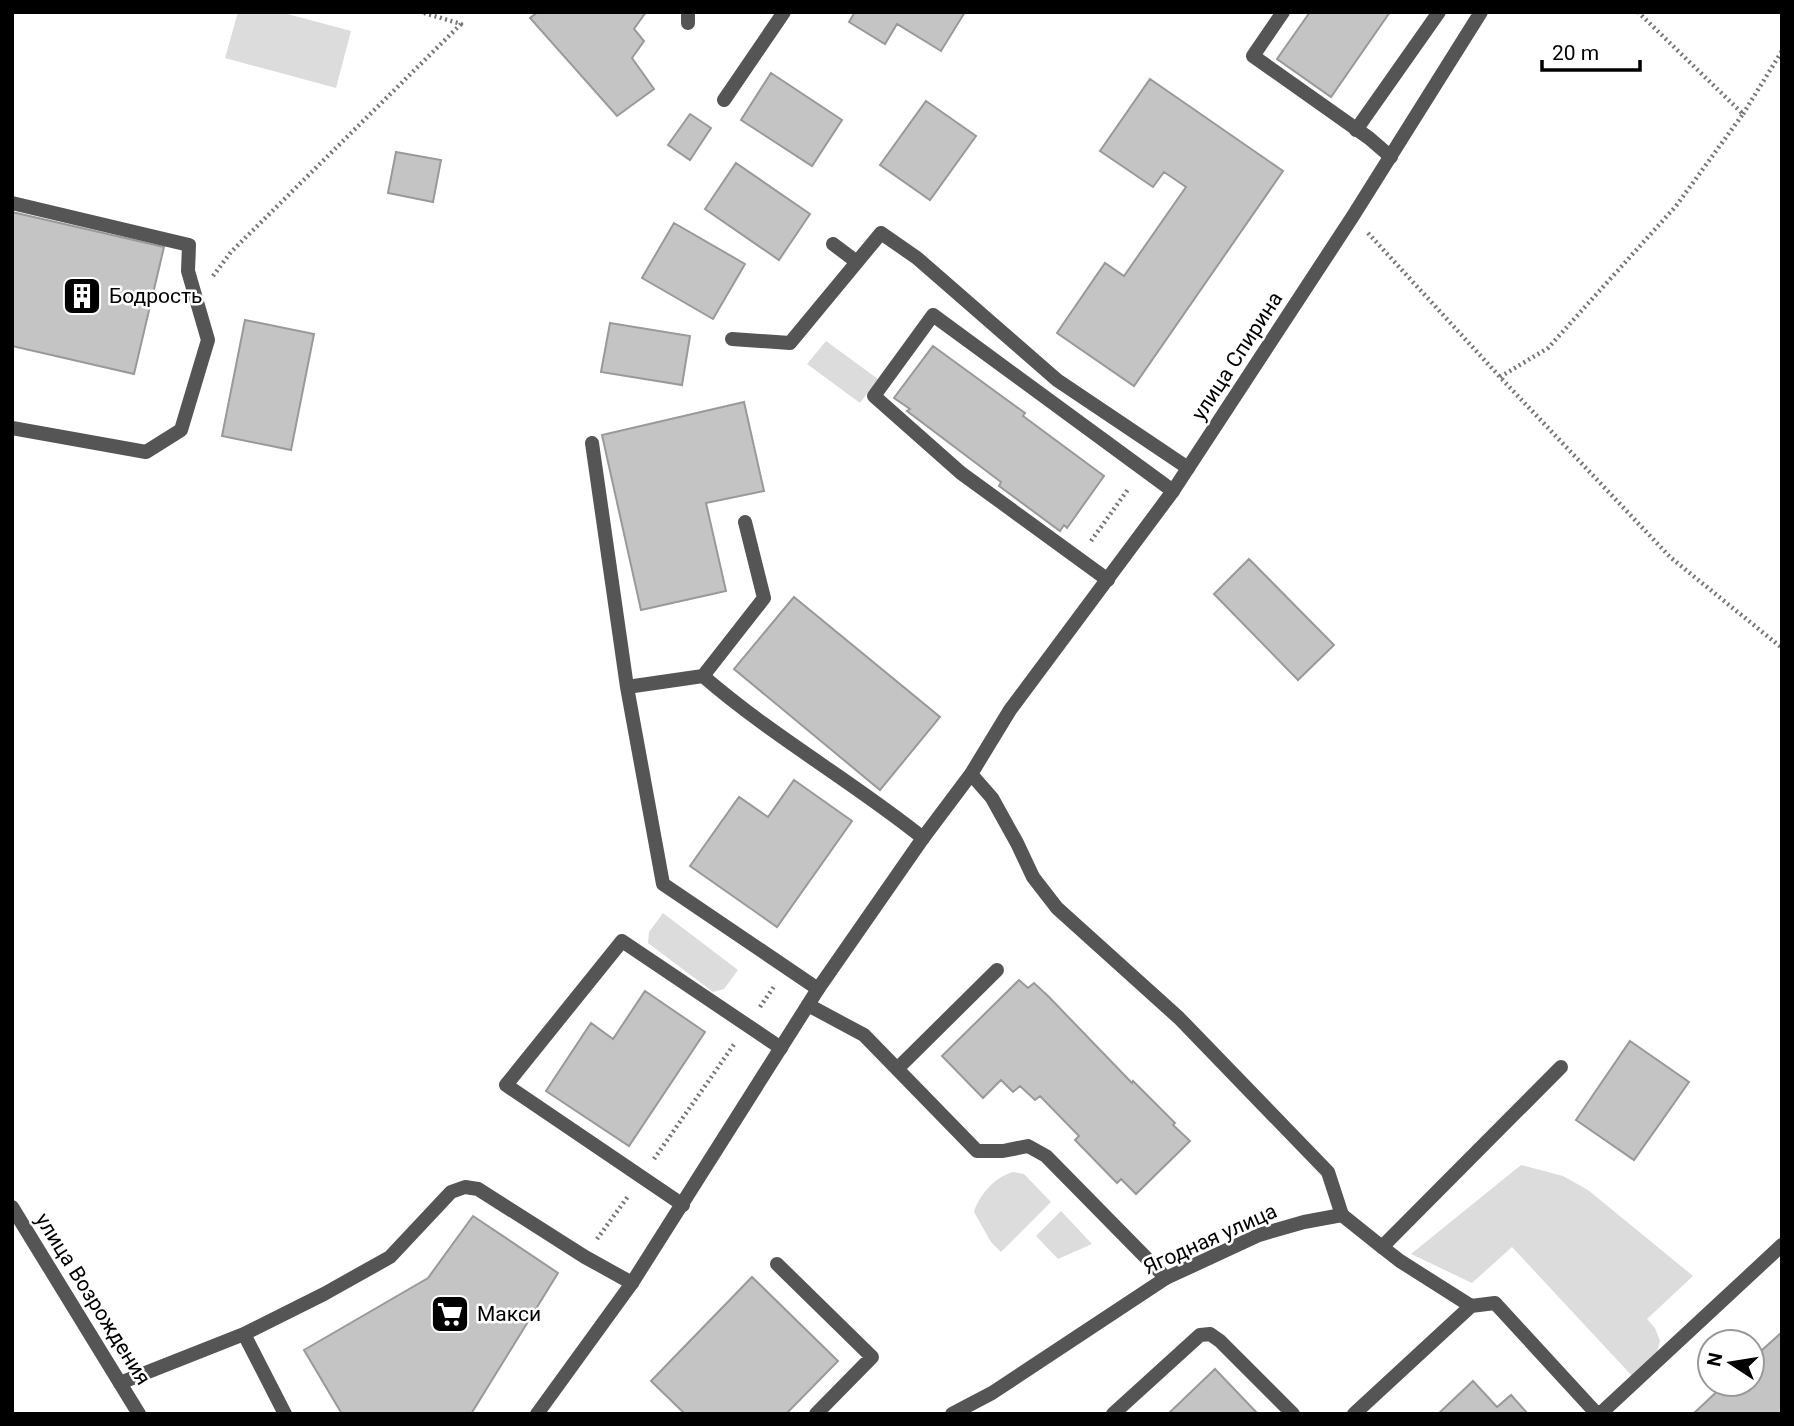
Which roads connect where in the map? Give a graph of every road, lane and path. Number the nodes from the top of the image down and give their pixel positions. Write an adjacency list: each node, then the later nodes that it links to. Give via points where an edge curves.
1 (421, 12): 16 (path, via 461,24 231,251)
2 (785, 12): 8 (street)
3 (1283, 12): 10 (street, via 1253,56)
4 (1438, 12): 10 (street)
5 (1481, 12): 11 (street, улица Спирина)
6 (1638, 12): 9 (path)
7 (1782, 51): 9 (path)
8 (724, 100)
9 (1742, 114): 18 (path, via 1676,206 1548,348)
10 (1356, 130): 11 (street)
11 (1391, 157): 13 (street, улица Спирина)
12 (12, 203): 16 (street, via 189,245 188,271)
13 (1353, 216): 18 (path); 21 (street, улица Спирина)
14 (833, 244): 15 (street)
15 (857, 262): 17 (street, via 790,343); 21 (street, via 881,233 917,258 1057,380)
16 (196, 299): 19 (street, via 208,340 181,430 146,452)
17 (732, 338)
18 (1500, 377): 27 (path, via 1670,557)
19 (12, 428)
20 (592, 443): 29 (street)
21 (1188, 468): 23 (street, улица Спирина)
22 (1143, 469): 23 (street); 25 (path); 25 (street, via 933,314 881,386 874,396 961,473)
23 (1173, 491): 26 (street, улица Спирина)
24 (745, 522): 28 (street, via 764,598)
25 (1079, 559): 26 (street)
26 (1108, 580): 30 (street, улица Спирина, via 1010,710)
27 (1782, 648)
28 (703, 676): 29 (street); 31 (street, via 736,705)
29 (627, 687): 32 (street, via 663,884)
30 (971, 774): 31 (street, улица Спирина); 43 (street, via 992,798 1033,877 1057,908 1179,1018 1328,1172)
31 (923, 838): 34 (street, улица Спирина)
32 (787, 968): 34 (street); 36 (path)
33 (997, 970): 39 (street)
34 (818, 989): 35 (street, улица Спирина)
35 (808, 1005): 37 (street, улица Спирина); 39 (street, via 864,1035)
36 (747, 1025): 37 (street); 40 (path); 40 (street, via 622,941 506,1085)
37 (780, 1048): 41 (street, улица Спирина)
38 (1561, 1067): 45 (street)
39 (897, 1069): 48 (street, via 977,1151 1028,1146 1046,1156)
40 (641, 1177): 41 (street); 46 (path)
41 (682, 1205): 49 (street, улица Спирина)
42 (12, 1207): 52 (street, улица Возрождения)
43 (1342, 1215): 45 (street); 48 (street, Ягодная улица, via 1259,1235)
44 (1782, 1245): 61 (street)
45 (1382, 1247): 50 (street)
46 (585, 1257): 49 (street); 51 (street, via 478,1189 466,1186 451,1192 390,1257)
47 (777, 1264): 56 (street, via 872,1357)
48 (1166, 1278): 57 (street, Ягодная улица, via 992,1393)
49 (632, 1283): 55 (street, улица Спирина)
50 (1471, 1306): 60 (street); 61 (street, via 1495,1303)
51 (244, 1334): 52 (street); 54 (street)
52 (120, 1383): 53 (street, улица Возрождения)
53 (139, 1414)
54 (285, 1414)
55 (537, 1414)
56 (816, 1414)
57 (952, 1414)
58 (1113, 1414): 59 (street, via 1200,1335 1210,1334)
59 (1293, 1414)
60 (1354, 1414)
61 (1599, 1414)

